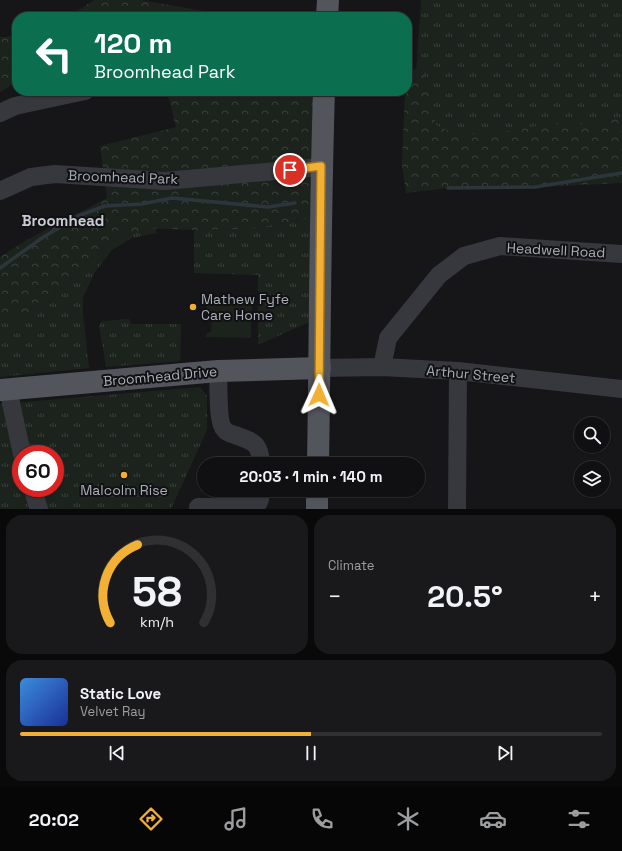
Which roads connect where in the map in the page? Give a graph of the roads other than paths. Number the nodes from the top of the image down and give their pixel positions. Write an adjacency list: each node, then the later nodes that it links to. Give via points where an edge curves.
1 (328, 0): 2 (main road)
2 (327, 12)
3 (61, 96): 5 (street, via 15,106)
4 (324, 96): 6 (main road)
5 (0, 113)
6 (321, 166): 7 (street, Broomhead Park, via 165,181 55,174 31,177); 10 (main road)
7 (0, 191)
8 (622, 254): 9 (street, Headwell Road, via 500,246 464,256 439,275 388,338)
9 (382, 367): 10 (street, Arthur Street); 12 (street, Arthur Street)
10 (320, 368): 11 (main road, Broomhead Drive); 17 (main road)
11 (218, 371): 13 (main road, Broomhead Drive); 16 (street, via 220,420 223,429 252,442 258,447)
12 (458, 371): 14 (street, Arthur Street); 24 (street)
13 (4, 389): 15 (street)
14 (622, 389)
15 (20, 445)
16 (261, 457)
17 (318, 457)
18 (35, 497): 22 (street)
19 (261, 497): 21 (street, via 253,504)
20 (317, 497): 23 (main road)
21 (198, 507)
22 (40, 509)
23 (317, 509)
24 (457, 509)

